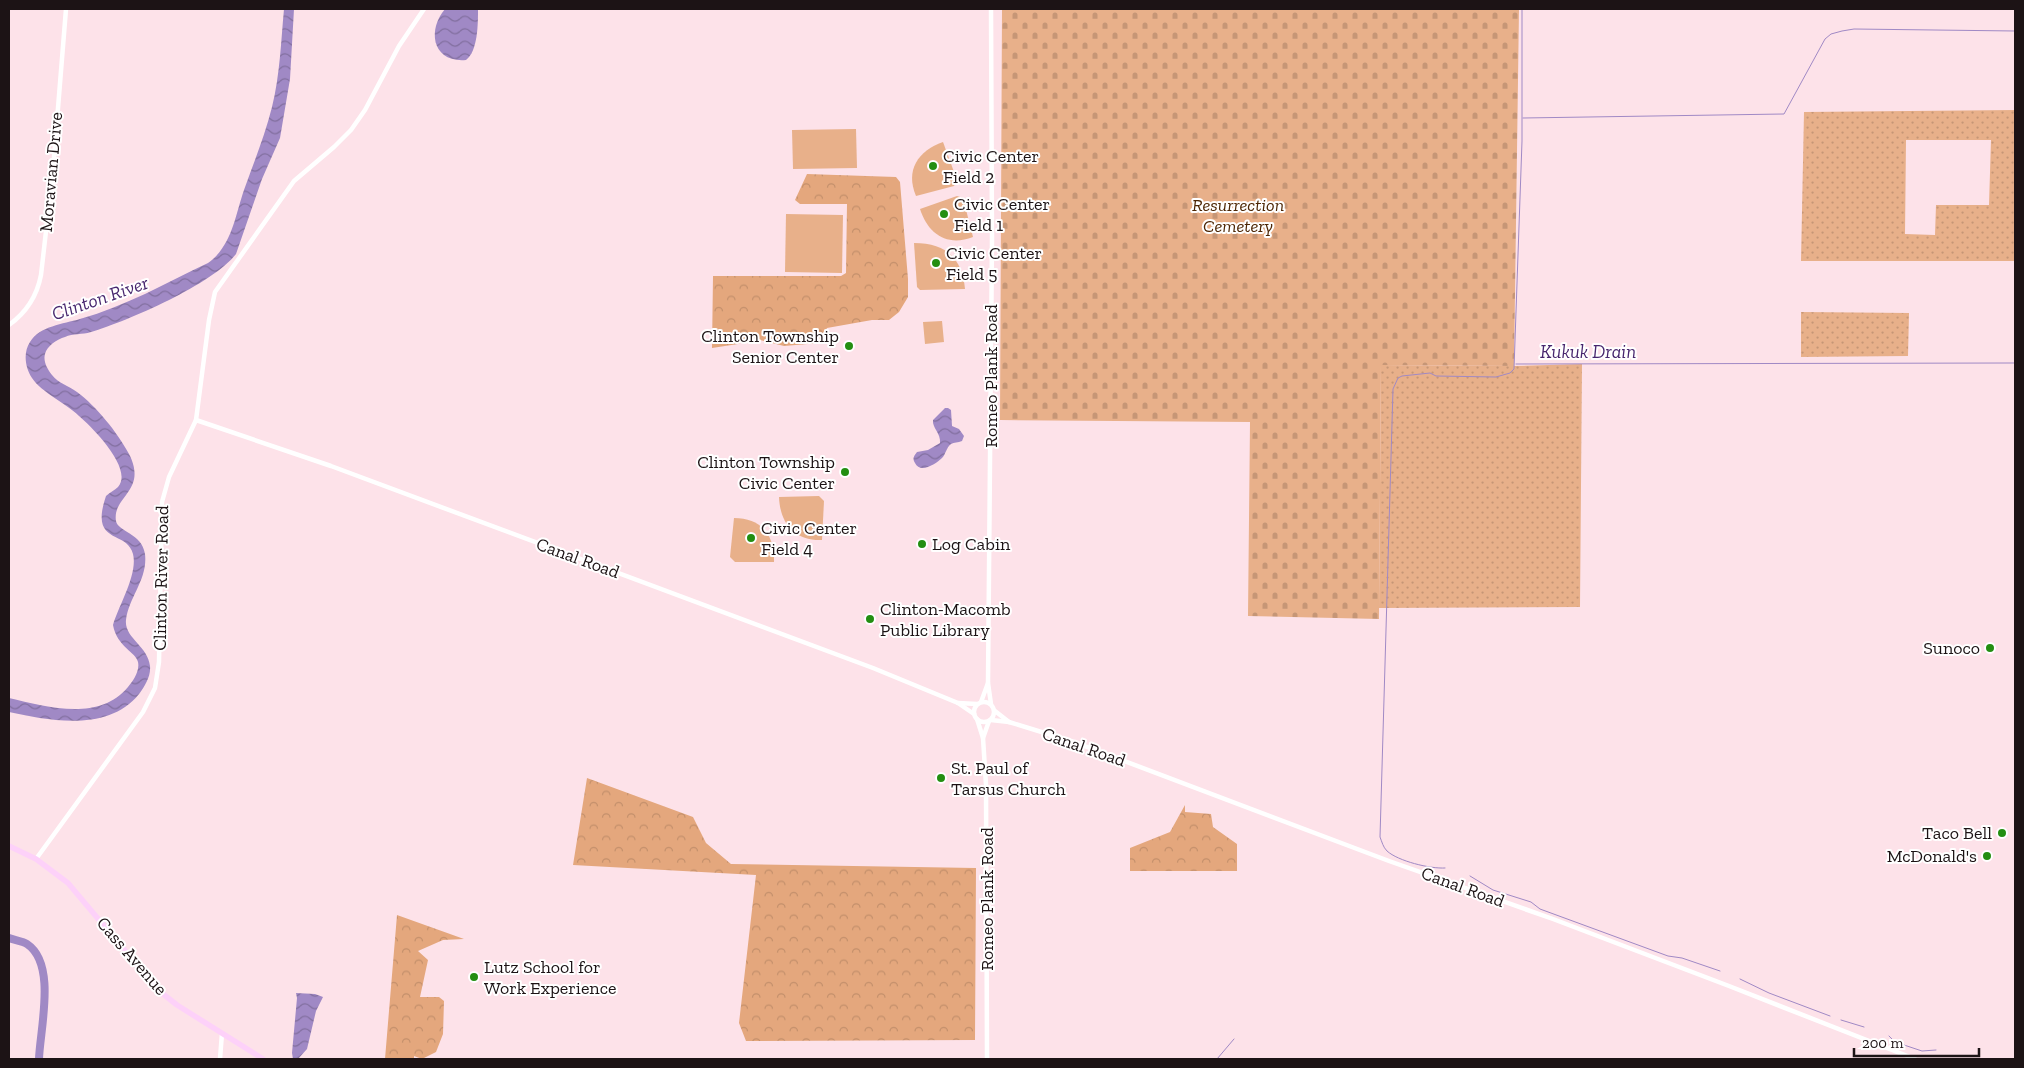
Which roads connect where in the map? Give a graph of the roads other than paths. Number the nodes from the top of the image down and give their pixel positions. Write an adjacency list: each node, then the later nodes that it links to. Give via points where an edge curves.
1 (66, 9): 4 (street, Moravian Drive, via 41,275 32,301)
2 (424, 9): 5 (street, Clinton River Road, via 355,124 294,181 217,290 211,308)
3 (991, 9): 6 (street, Romeo Plank Road)
4 (9, 325)
5 (196, 420): 7 (street, Canal Road, via 498,528); 17 (street, Clinton River Road, via 169,477 162,502 159,662 155,688 143,712)
6 (988, 683): 8 (street, Romeo Plank Road); 9 (street, Romeo Plank Road)
7 (958, 703): 8 (street, Canal Road); 11 (street, Canal Road)
8 (979, 703): 9 (street); 11 (street)
9 (991, 704): 10 (street)
10 (995, 711): 13 (street); 14 (street, Canal Road)
11 (974, 714): 12 (street)
12 (977, 720): 13 (street); 15 (street, Romeo Plank Road)
13 (990, 720): 14 (street, Canal Road); 15 (street, Romeo Plank Road)
14 (1009, 722): 22 (street, Canal Road, via 1074,742 1553,919)
15 (983, 738): 21 (street, Romeo Plank Road)
16 (9, 846): 17 (main road, Cass Avenue)
17 (36, 859): 18 (main road, Cass Avenue, via 79,895 158,990)
18 (222, 1033): 19 (street); 20 (main road, Cass Avenue)
19 (220, 1059)
20 (263, 1059)
21 (987, 1059)
22 (1915, 1059)

